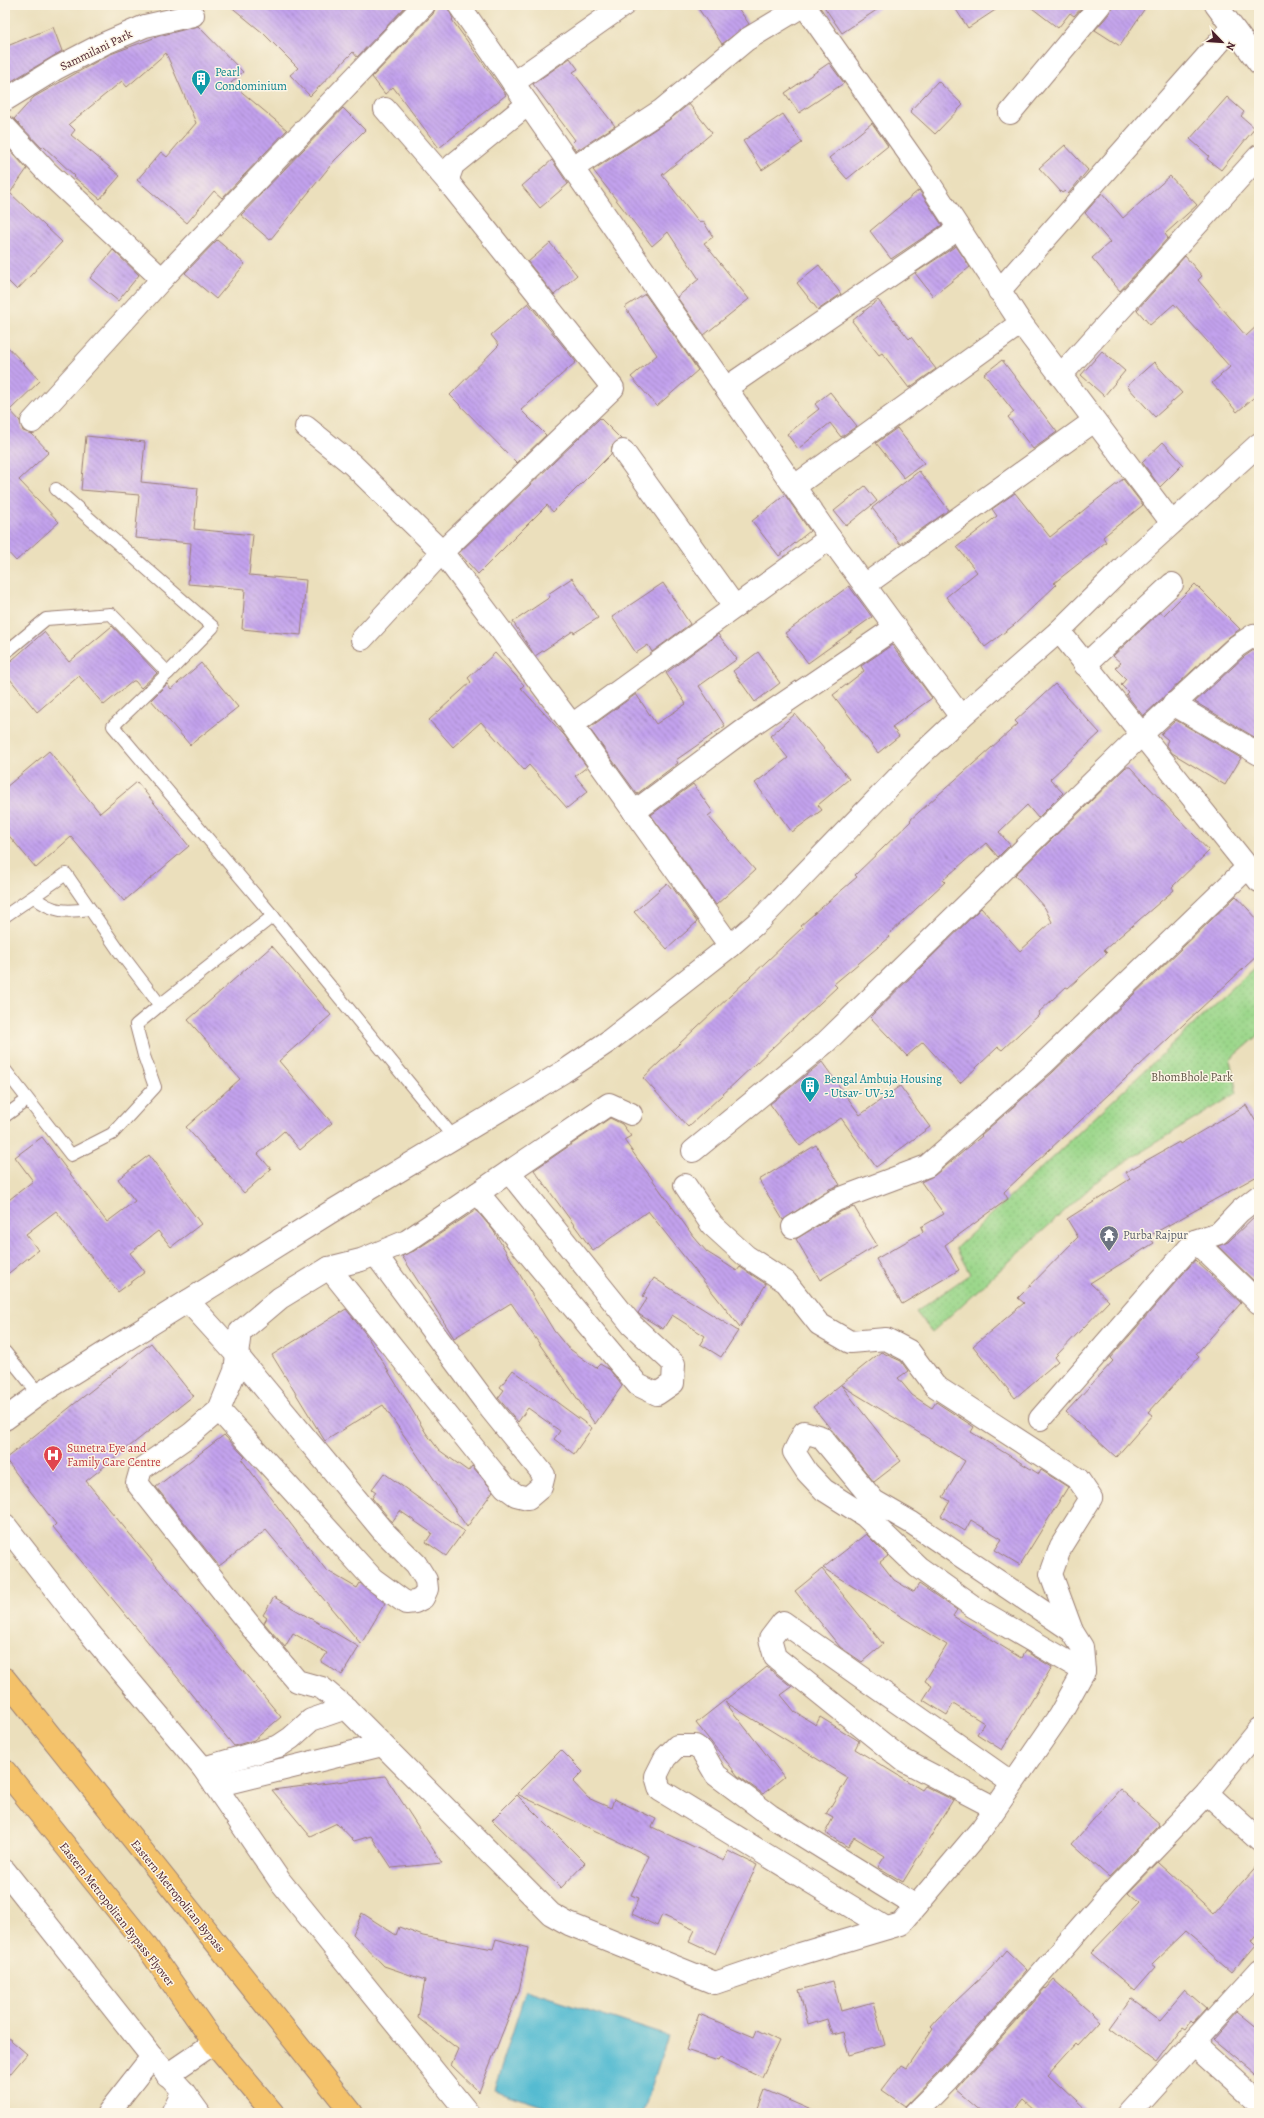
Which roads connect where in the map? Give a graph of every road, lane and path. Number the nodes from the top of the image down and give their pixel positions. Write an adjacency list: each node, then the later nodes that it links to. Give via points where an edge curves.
1 (424, 5): 20 (street)
2 (459, 5): 10 (street)
3 (624, 5): 10 (street)
4 (804, 5): 17 (street, via 746,40 662,110); 19 (street, via 924,176)
5 (1100, 5): 14 (street)
6 (1216, 5): 8 (street)
7 (193, 15): 11 (street, Sammilani Park, via 145,26 103,44)
8 (1232, 28): 9 (street); 21 (street)
9 (1259, 63)
10 (513, 83): 12 (street)
11 (5, 100)
12 (528, 104): 17 (street); 18 (street, via 453,165)
13 (385, 109): 18 (street)
14 (1010, 113)
15 (5, 127): 20 (street, via 47,172)
16 (1259, 156): 23 (street)
17 (573, 168): 24 (street)
18 (449, 183): 34 (street, via 613,388)
19 (958, 229): 21 (street); 24 (street)
20 (162, 279): 26 (street)
21 (999, 291): 22 (street)
22 (1021, 323): 23 (street); 30 (street)
23 (1061, 374): 25 (street)
24 (726, 388): 30 (street)
25 (1094, 421): 32 (street); 36 (street)
26 (32, 422)
27 (306, 427): 34 (street, via 353,465)
28 (1259, 444): 32 (street)
29 (623, 451): 37 (street)
30 (795, 486): 33 (street)
31 (56, 489): 44 (lane, via 213,627)
32 (1172, 523): 39 (street)
33 (830, 538): 36 (street); 37 (street)
34 (442, 552): 41 (street); 47 (street)
35 (1172, 584): 43 (street)
36 (865, 585): 38 (street)
37 (734, 607): 47 (street)
38 (896, 627): 46 (street); 50 (street, via 743,731)
39 (1059, 631): 43 (street); 46 (street)
40 (1259, 638): 45 (street, via 1254,635 1236,646)
41 (362, 639)
42 (5, 653): 44 (lane, via 46,619 111,614)
43 (1085, 665): 48 (street)
44 (168, 673): 55 (lane, via 113,726)
45 (1173, 704): 48 (street); 49 (street)
46 (961, 717): 56 (street)
47 (572, 725): 50 (street)
48 (1142, 734): 51 (street); 63 (street, via 826,1042)
49 (1259, 754)
50 (634, 812): 56 (street)
51 (1253, 874): 68 (street, via 927,1166 836,1200)
52 (34, 897): 53 (lane, via 45,906 68,912); 53 (lane, via 66,874); 54 (lane)
53 (90, 909): 57 (lane)
54 (5, 916)
55 (273, 916): 57 (lane); 62 (lane)
56 (730, 946): 62 (street, via 609,1041)
57 (160, 1006): 59 (lane, via 136,1025 155,1087 112,1134 71,1155)
58 (5, 1070): 59 (lane)
59 (27, 1100): 61 (lane)
60 (631, 1114): 64 (street, via 609,1104)
61 (5, 1116)
62 (454, 1138): 72 (street)
63 (693, 1151)
64 (509, 1172): 66 (street); 66 (street, via 632,1325 674,1364 673,1383 657,1394 638,1385)
65 (685, 1185): 81 (street, via 712,1224 746,1256 786,1282 819,1324 850,1342 886,1339 909,1351 935,1386 1078,1479 1091,1498 1061,1546 1051,1574)
66 (478, 1193): 70 (street, via 407,1241)
67 (1259, 1196): 69 (street, via 1219,1233)
68 (793, 1226)
69 (1194, 1241): 73 (street); 79 (street)
70 (376, 1255): 71 (street); 71 (street, via 489,1407 544,1475 541,1487 528,1498 516,1495 505,1487)
71 (329, 1268): 75 (street, via 280,1298 240,1332)
72 (188, 1301): 75 (street); 76 (street)
73 (1259, 1303)
74 (5, 1352): 76 (lane)
75 (237, 1355): 77 (street, via 230,1384); 77 (street, via 382,1530 416,1564 426,1580 427,1589 423,1598 406,1603 373,1579)
76 (39, 1394): 78 (street)
77 (218, 1410): 84 (street, via 191,1434 141,1469 137,1483 297,1681 322,1688)
78 (5, 1419)
79 (1040, 1419)
80 (5, 1525): 87 (street)
81 (1072, 1631): 82 (street, via 1082,1647); 82 (street, via 912,1522 874,1501 821,1437 804,1432 794,1452 807,1472 824,1490 865,1516 918,1567 974,1607)
82 (1084, 1672): 89 (street, via 1059,1716)
83 (5, 1679): 108 (main road, Eastern Metropolitan Bypass)
84 (346, 1708): 86 (street); 87 (street, via 311,1720 279,1746)
85 (1259, 1729): 91 (street)
86 (382, 1745): 90 (street); 96 (street, via 551,1914 569,1924 715,1983)
87 (202, 1768): 90 (street)
88 (5, 1772): 98 (main road, Eastern Metropolitan Bypass Flyover, via 145,1944)
89 (1012, 1783): 92 (street); 92 (street, via 783,1622 770,1639 775,1657 904,1760)
90 (216, 1786): 109 (street, via 280,1881)
91 (1207, 1793): 93 (street); 110 (street, via 1114,1890 947,2081)
92 (995, 1808): 95 (street, via 982,1828)
93 (1259, 1840)
94 (5, 1871): 100 (street)
95 (916, 1906): 96 (street, via 901,1924); 96 (street, via 771,1816 716,1775 702,1751 695,1746 677,1746 665,1758 656,1776 660,1790)
96 (886, 1928)
97 (1259, 1970): 99 (street)
98 (214, 2043): 101 (street); 107 (main road, Eastern Metropolitan Bypass Flyover)
99 (1194, 2044): 103 (street); 111 (street)
100 (152, 2057): 101 (street); 104 (street)
101 (167, 2075): 102 (street)
102 (183, 2091): 105 (street); 106 (street)
103 (1259, 2103)
104 (108, 2113)
105 (172, 2113)
106 (199, 2113)
107 (273, 2113)
108 (352, 2113)
109 (468, 2113)
110 (915, 2113)
111 (1129, 2113)

